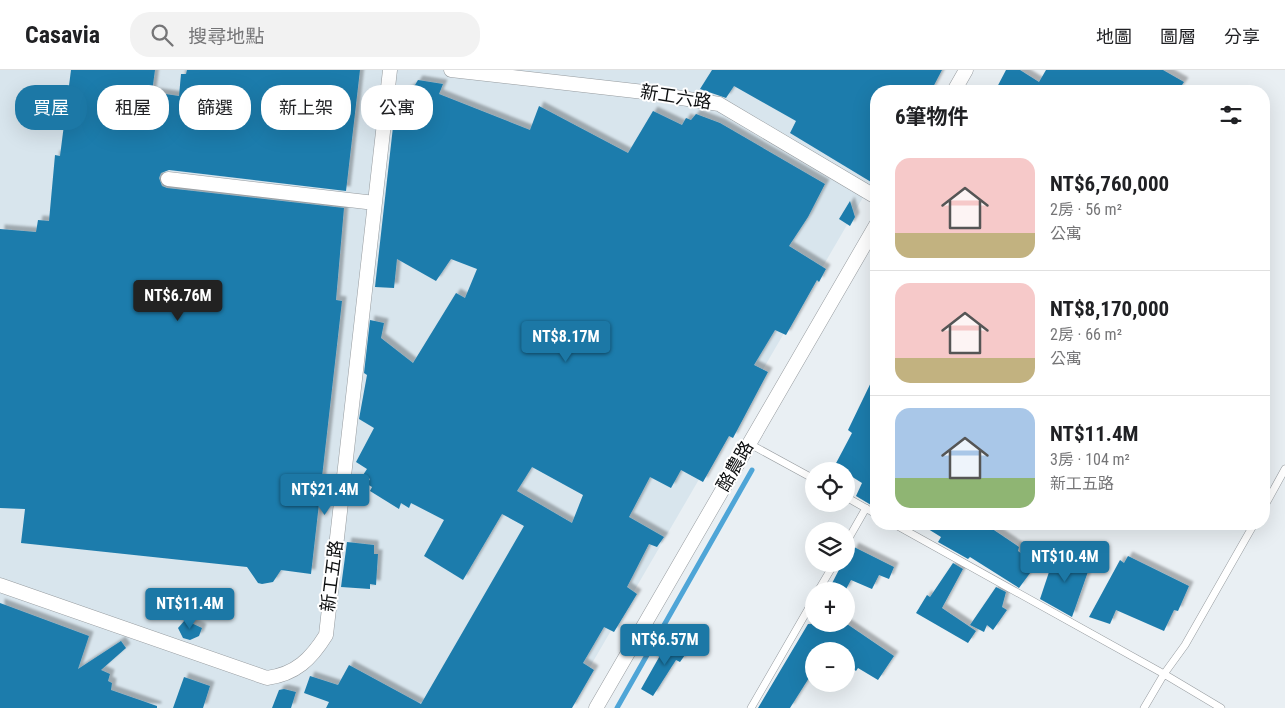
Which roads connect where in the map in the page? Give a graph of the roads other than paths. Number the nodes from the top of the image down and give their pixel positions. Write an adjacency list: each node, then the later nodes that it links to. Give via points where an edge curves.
1 (390, 70): 7 (street, 新工五路)
2 (451, 70): 6 (street, 新工六路, via 719,104)
3 (966, 70): 4 (street)
4 (957, 85)
5 (168, 179): 7 (street)
6 (870, 193)
7 (375, 203): 19 (street, 新工五路, via 326,635 313,655 296,670 266,678)
8 (870, 235): 9 (street, 酪農路)
9 (748, 443): 11 (lane); 22 (street, 酪農路)
10 (1285, 469): 12 (lane)
11 (805, 474)
12 (1270, 496)
13 (855, 502): 14 (lane)
14 (866, 508): 15 (lane); 16 (lane)
15 (870, 510)
16 (855, 527)
17 (905, 530): 21 (lane)
18 (1251, 530): 21 (lane, via 1185,645)
19 (0, 585)
20 (805, 615): 23 (lane)
21 (1164, 674): 24 (lane); 25 (lane)
22 (596, 708)
23 (751, 708)
24 (1144, 708)
25 (1221, 708)

